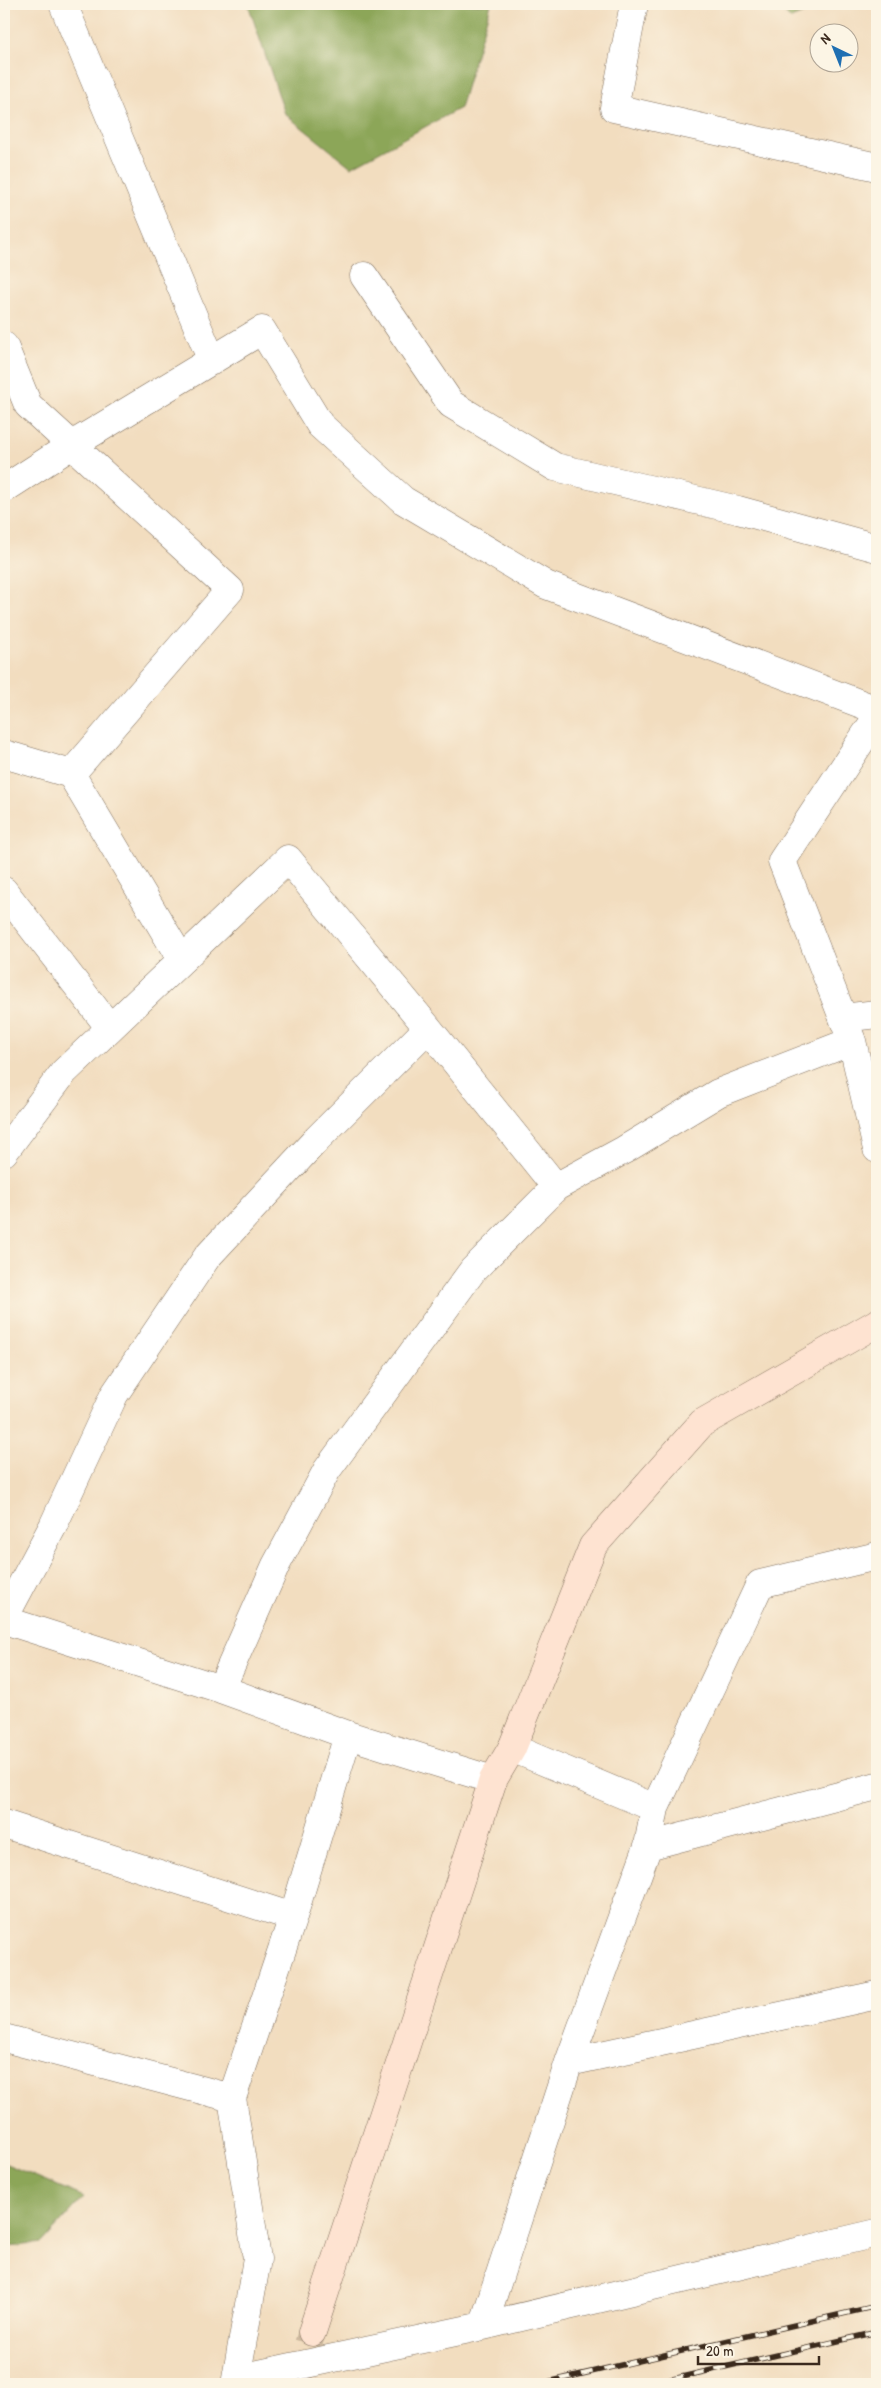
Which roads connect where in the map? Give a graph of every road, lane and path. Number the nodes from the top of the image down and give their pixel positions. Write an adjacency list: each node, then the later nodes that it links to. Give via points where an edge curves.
1 (63, 4): 6 (street)
2 (634, 4): 3 (street, via 614,108)
3 (877, 167)
4 (364, 276): 9 (street, via 451,404 555,467 738,510)
5 (4, 346): 7 (street, via 28,405)
6 (212, 361): 7 (street); 10 (street, via 262,330 320,425 403,500 546,585)
7 (72, 445): 8 (street); 13 (street, via 230,590)
8 (4, 488)
9 (877, 548)
10 (877, 710)
11 (877, 717): 19 (street, via 782,861)
12 (4, 754): 13 (street)
13 (71, 774): 15 (street)
14 (4, 892): 17 (street)
15 (181, 959): 17 (street); 18 (street, via 288,859)
16 (877, 1014): 19 (street)
17 (110, 1028): 21 (street, via 64,1072)
18 (428, 1028): 22 (street); 25 (street, via 207,1256 114,1395 53,1526)
19 (847, 1030): 20 (street); 22 (street, via 718,1093)
20 (877, 1149)
21 (4, 1152)
22 (556, 1187): 26 (street, via 473,1270 327,1470 276,1564)
23 (877, 1324): 28 (street, via 702,1424 593,1546)
24 (877, 1556): 31 (street, via 760,1584)
25 (4, 1619): 26 (street)
26 (221, 1689): 27 (street)
27 (348, 1735): 29 (street); 34 (street)
28 (512, 1748): 29 (street); 31 (street)
29 (493, 1780): 41 (street)
30 (877, 1786): 33 (street)
31 (655, 1808): 33 (street)
32 (4, 1824): 34 (street)
33 (648, 1846): 37 (street)
34 (294, 1917): 38 (street)
35 (877, 1995): 37 (street)
36 (4, 2038): 38 (street)
37 (569, 2062): 40 (street)
38 (232, 2098): 40 (street, via 257,2259 236,2379)
39 (877, 2233): 40 (street)
40 (483, 2326)
41 (312, 2332)

